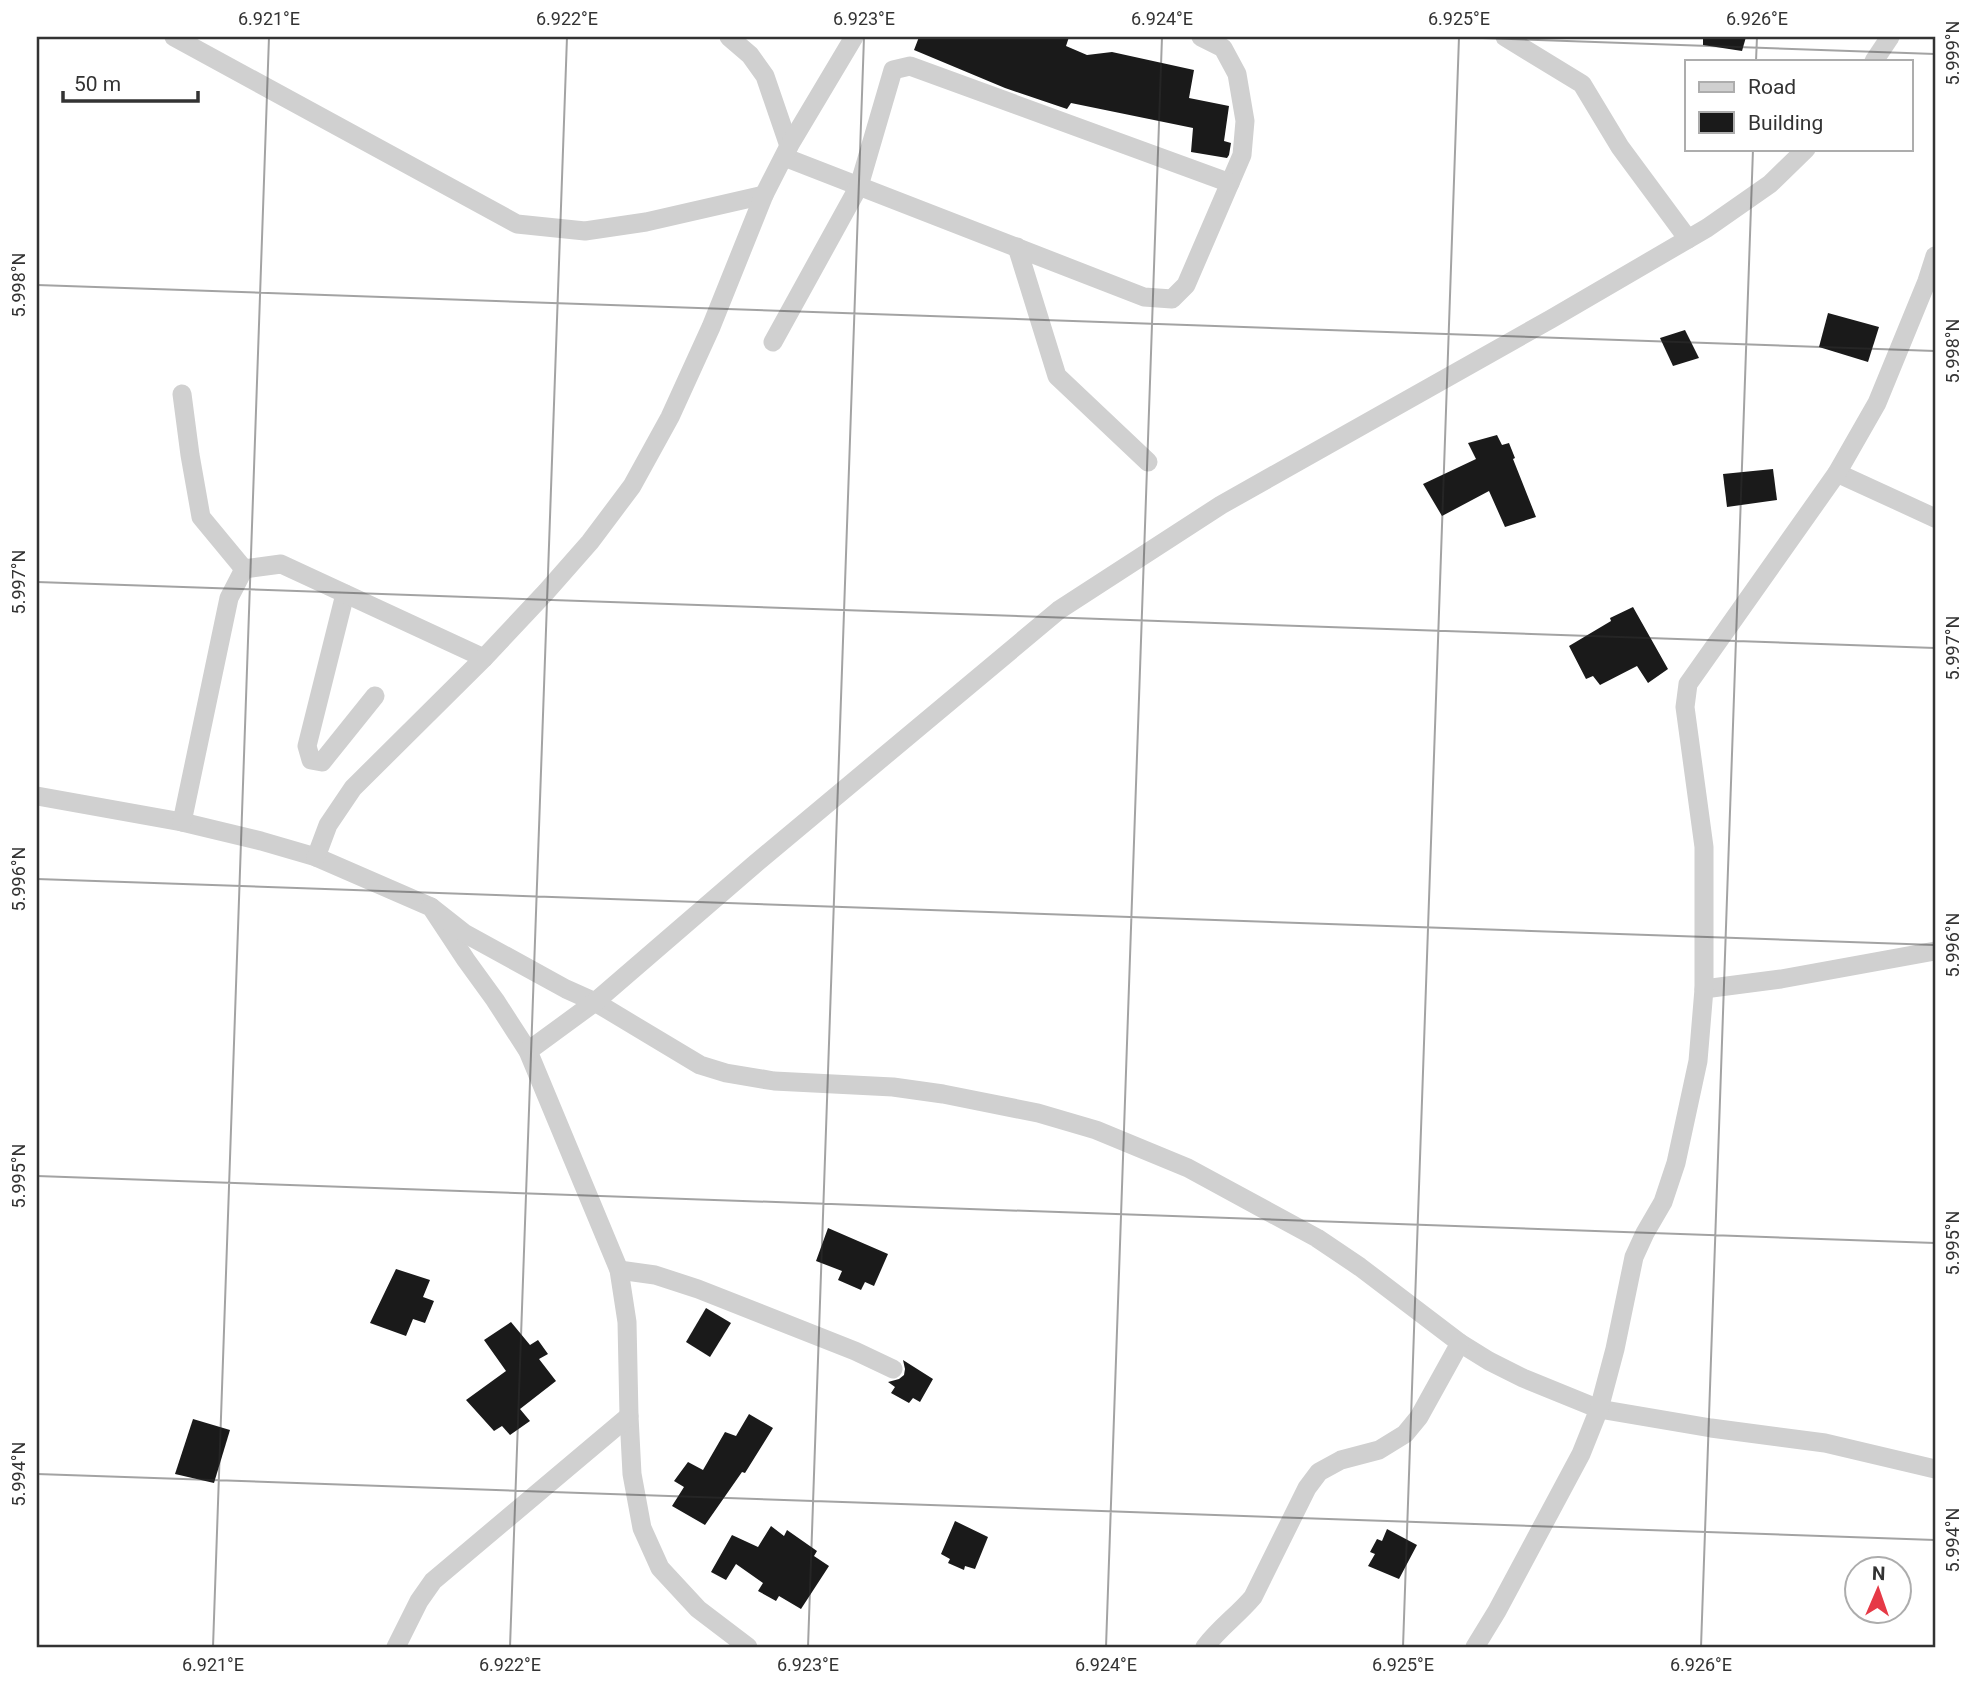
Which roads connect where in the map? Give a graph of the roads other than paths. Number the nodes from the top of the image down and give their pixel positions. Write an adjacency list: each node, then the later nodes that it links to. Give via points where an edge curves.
1 (174, 37): 12 (street, via 517,224 585,231)
2 (729, 37): 9 (street, via 765,76)
3 (854, 37): 9 (street)
4 (1201, 37): 10 (street, via 1223,48 1237,74 1245,121 1242,155)
5 (1505, 37): 13 (street, via 1582,84 1620,147)
6 (1890, 37): 7 (street)
7 (1875, 60)
8 (1805, 150): 13 (street, via 1770,184)
9 (786, 151): 11 (street); 12 (street)
10 (1230, 184): 11 (street, via 910,66 893,70); 14 (street, via 1186,285 1172,299 1144,297)
11 (859, 186): 14 (street); 16 (street)
12 (764, 195): 23 (street, via 706,338 632,486 590,542)
13 (1688, 239): 31 (street, via 1221,505 1059,610)
14 (1017, 247): 18 (street, via 1057,376)
15 (1935, 256): 19 (street, via 1877,403)
16 (773, 342)
17 (182, 394): 21 (street, via 201,516)
18 (1149, 462)
19 (1837, 473): 20 (street); 30 (street, via 1688,684 1685,708 1704,847)
20 (1935, 518)
21 (244, 569): 22 (street, via 281,565); 26 (street, via 229,598)
22 (345, 594): 23 (street); 24 (street, via 307,746 311,760 322,762)
23 (484, 658): 27 (street, via 352,788 328,825)
24 (375, 696)
25 (37, 796): 26 (street)
26 (182, 822): 27 (street)
27 (316, 857): 28 (street)
28 (431, 906): 31 (street, via 464,933); 32 (street)
29 (1935, 951): 30 (street)
30 (1704, 989): 36 (street, via 1698,1061 1676,1163 1663,1202 1634,1257)
31 (595, 1002): 32 (street); 34 (street, via 700,1065 726,1073 943,1094 1038,1113 1108,1135 1188,1168 1317,1238)
32 (528, 1051): 33 (street)
33 (619, 1270): 35 (street, via 655,1275 698,1289); 37 (street, via 627,1322)
34 (1460, 1343): 36 (street, via 1489,1362); 41 (street, via 1405,1434 1379,1450 1341,1460 1319,1472 1253,1597)
35 (893, 1369)
36 (1599, 1409): 38 (street, via 1825,1443); 42 (street, via 1581,1454)
37 (629, 1416): 39 (street, via 433,1581); 40 (street, via 632,1474 642,1528 660,1568 698,1609)
38 (1935, 1469)
39 (396, 1647)
40 (748, 1647)
41 (1205, 1647)
42 (1475, 1647)

